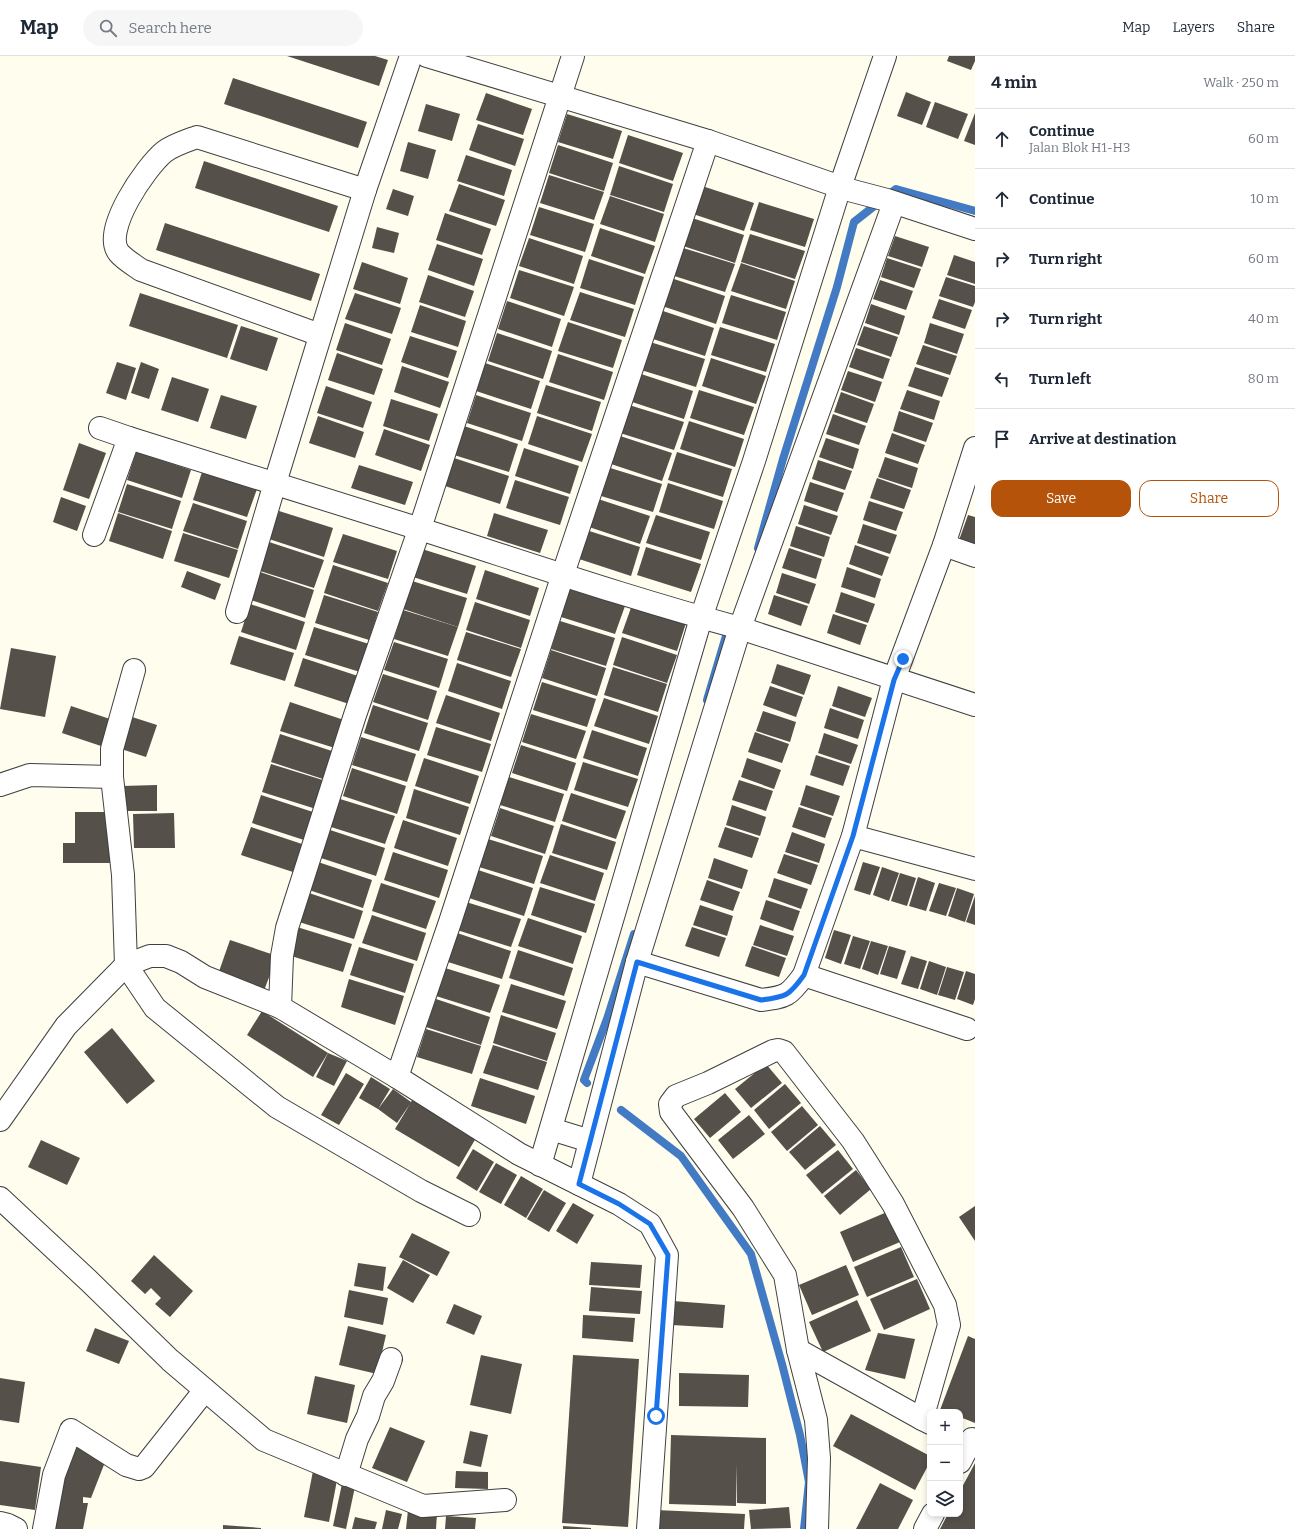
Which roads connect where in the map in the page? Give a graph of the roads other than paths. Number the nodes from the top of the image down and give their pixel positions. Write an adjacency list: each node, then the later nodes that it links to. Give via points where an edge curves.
1 (410, 56): 8 (street)
2 (427, 56): 5 (street)
3 (573, 56): 5 (street)
4 (886, 56): 7 (street)
5 (560, 96): 6 (street); 16 (street)
6 (708, 141): 7 (street); 20 (street)
7 (844, 188): 9 (street); 22 (street)
8 (365, 190): 11 (street); 11 (street, via 197,138 164,152 146,171 130,194 118,220 114,239 118,252 141,270)
9 (891, 201): 10 (street); 23 (street)
10 (975, 229)
11 (320, 335): 15 (street)
12 (100, 428): 13 (street)
13 (129, 438): 15 (street); 17 (street)
14 (975, 448): 18 (street)
15 (275, 483): 16 (street); 21 (street)
16 (419, 529): 20 (street); 34 (street, via 287,928 282,956)
17 (94, 535)
18 (944, 545): 19 (street); 25 (street)
19 (975, 556)
20 (563, 576): 22 (street); 36 (street)
21 (237, 612)
22 (705, 619): 23 (street); 38 (street)
23 (736, 627): 25 (street); 31 (street)
24 (134, 670): 27 (street, via 112,749)
25 (894, 680): 26 (street); 29 (street)
26 (975, 705)
27 (112, 777): 28 (street, via 30,775); 32 (street, via 123,875)
28 (0, 785)
29 (853, 836): 30 (street); 33 (street)
30 (975, 869)
31 (637, 962): 33 (street, via 761,1000 782,997 795,987); 39 (street)
32 (126, 965): 34 (street, via 150,956 166,956 205,977); 37 (street, via 66,1026); 43 (street, via 155,1008 277,1107)
33 (804, 975): 35 (street)
34 (280, 1007): 36 (street)
35 (967, 1029)
36 (397, 1077): 40 (street)
37 (0, 1120)
38 (551, 1128): 39 (street); 40 (street)
39 (590, 1141): 41 (street)
40 (540, 1165): 41 (street)
41 (579, 1184): 56 (street, via 619,1204 650,1224 668,1255)
42 (1, 1201): 46 (street)
43 (469, 1216)
44 (798, 1350): 47 (street); 47 (street, via 785,1275 743,1208 671,1112 670,1104 676,1096 778,1050 784,1052 853,1140 894,1204 945,1305 949,1324); 57 (street, via 816,1420 819,1458)
45 (391, 1359): 50 (street, via 357,1439)
46 (205, 1390): 50 (street, via 264,1440); 55 (street, via 139,1470 126,1465 71,1430 54,1474)
47 (926, 1421)
48 (969, 1438): 49 (street)
49 (963, 1454)
50 (346, 1474): 51 (street, via 423,1506)
51 (506, 1500)
52 (931, 1517): 58 (street)
53 (0, 1523): 54 (street)
54 (16, 1529)
55 (44, 1529)
56 (648, 1529)
57 (817, 1529)
58 (925, 1529)

